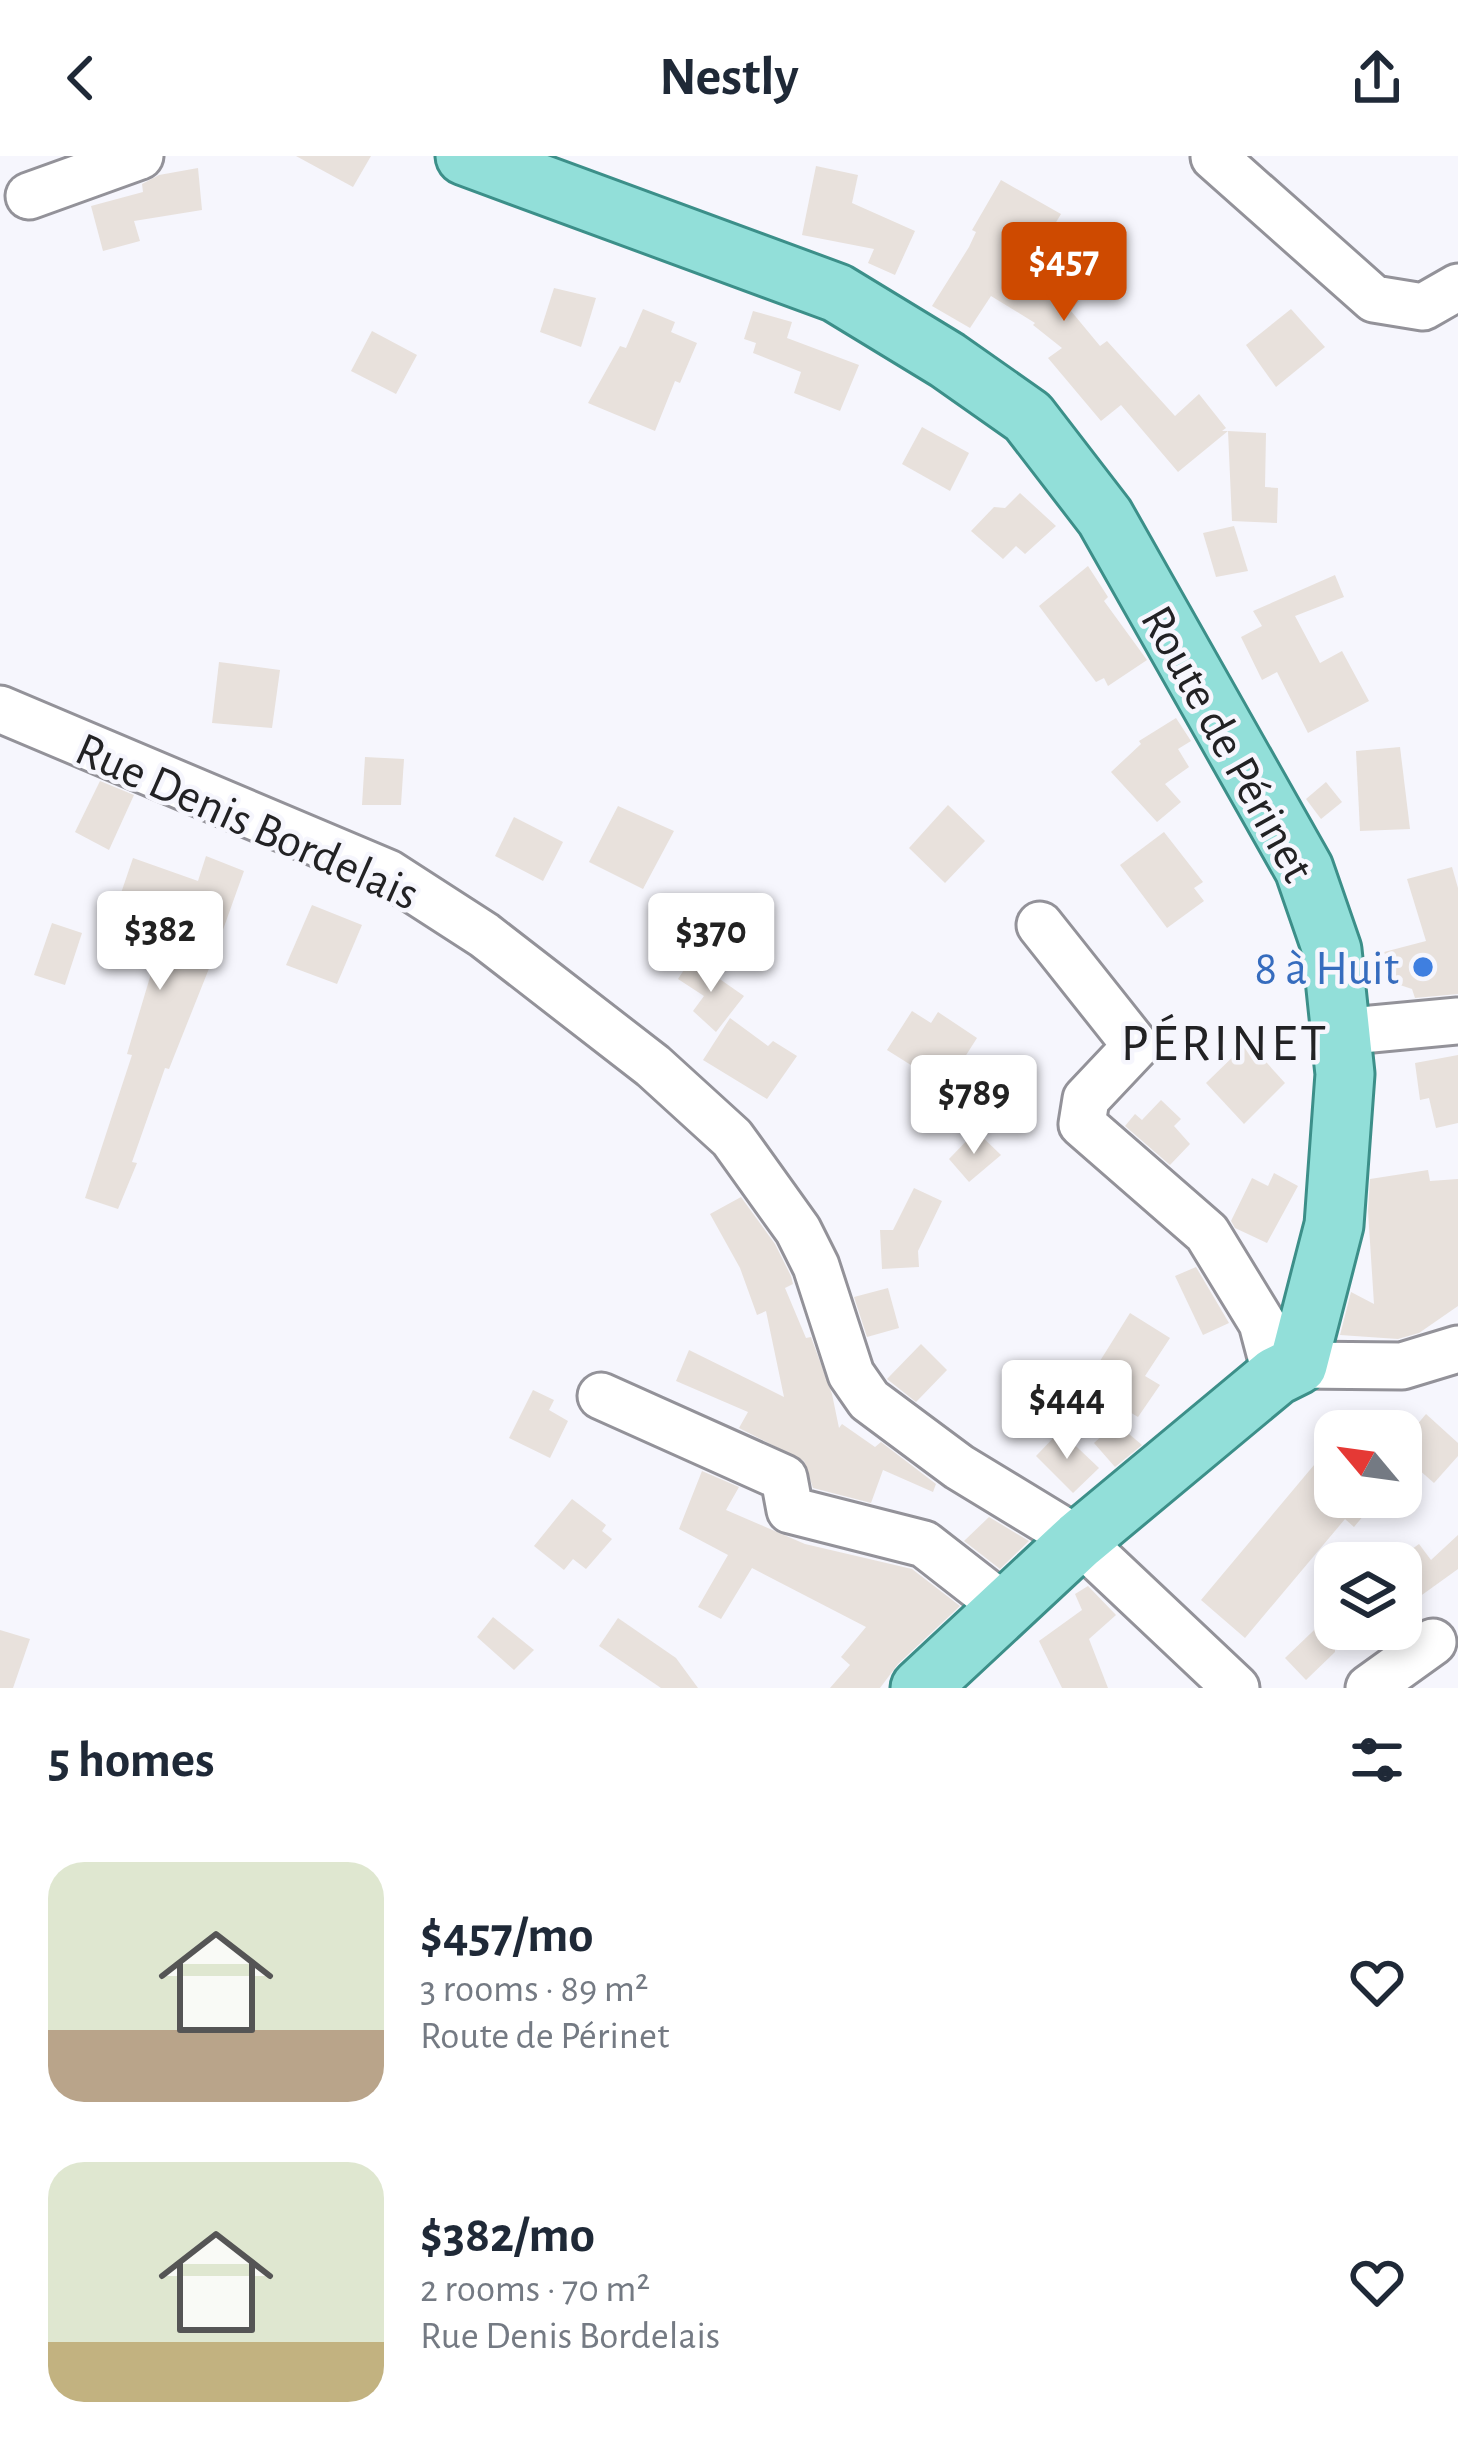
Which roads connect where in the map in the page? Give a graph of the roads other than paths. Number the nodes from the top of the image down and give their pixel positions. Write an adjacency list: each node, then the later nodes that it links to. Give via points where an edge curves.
1 (140, 156): 4 (street)
2 (465, 156): 9 (main road, Route de Périnet, via 837,293 1028,417 1105,518 1304,869 1332,950)
3 (1214, 157): 5 (street, via 1374,299 1423,307)
4 (29, 196)
5 (1458, 287)
6 (0, 709): 13 (street, Rue Denis Bordelais, via 388,873 484,935 732,1138 798,1230 851,1374 869,1400)
7 (1040, 925): 11 (street, via 1136,1046 1086,1099 1082,1124 1207,1233)
8 (1458, 1021): 9 (street)
9 (1340, 1032): 11 (main road, Route de Périnet, via 1345,1074 1334,1225)
10 (1458, 1349): 11 (street, via 1402,1366)
11 (1287, 1371): 13 (main road)
12 (601, 1396): 14 (street, via 784,1478 790,1510 924,1544)
13 (1079, 1540): 14 (main road); 17 (street, Rue Denis Bordelais)
14 (1006, 1608): 16 (main road)
15 (1433, 1642): 18 (street)
16 (920, 1688)
17 (1235, 1688)
18 (1370, 1688)

